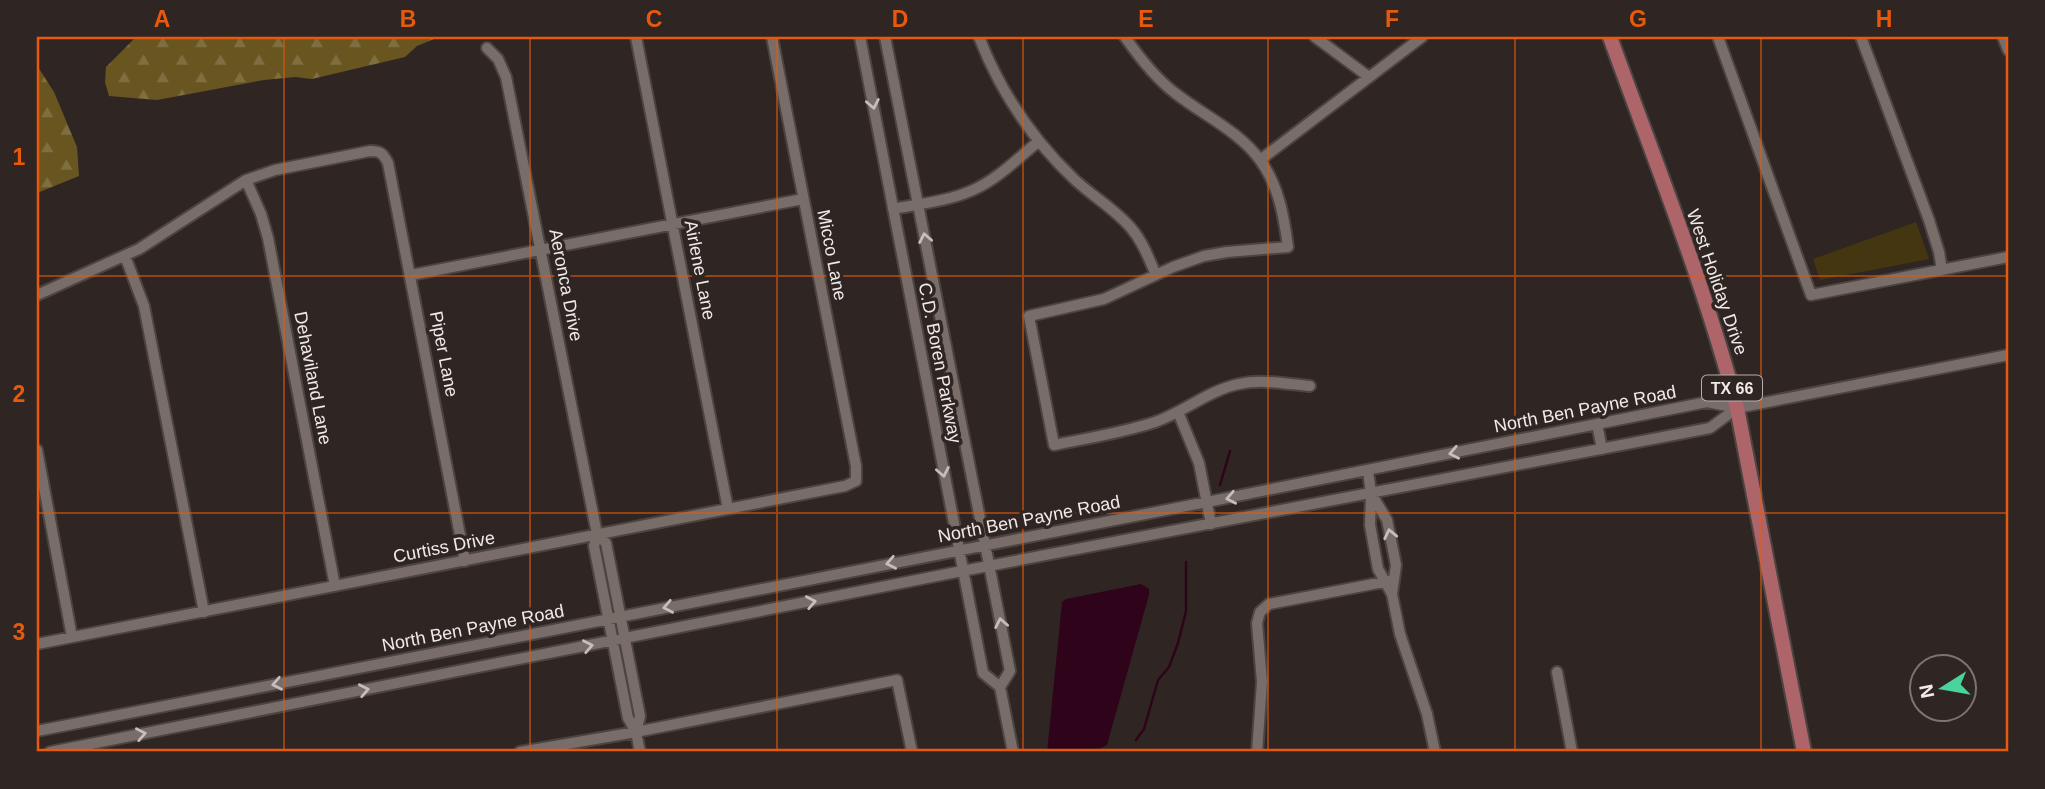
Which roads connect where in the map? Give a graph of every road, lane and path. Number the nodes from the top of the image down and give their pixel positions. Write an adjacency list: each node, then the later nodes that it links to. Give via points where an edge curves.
1 (636, 37): 22 (street, Airlene Lane)
2 (772, 37): 19 (street, Micco Lane)
3 (860, 37): 21 (street, C.D. Boren Parkway, one-way to 21)
4 (884, 37): 20 (street, C.D. Boren Parkway)
5 (979, 37): 16 (street, via 1005,94)
6 (1125, 37): 17 (street, via 1165,84)
7 (1315, 37): 15 (street)
8 (1422, 37): 15 (street)
9 (1610, 37): 32 (main road, West Holiday Drive / TX 66, via 1706,306)
10 (1718, 37): 26 (street, via 1811,295)
11 (1861, 37): 26 (street, via 1929,220)
12 (2003, 37): 14 (street)
13 (487, 48): 23 (street, Aeronca Drive, via 506,77)
14 (2008, 50)
15 (1369, 77): 17 (street)
16 (1039, 141): 20 (street, via 982,186); 28 (street, via 1075,180 1133,230)
17 (1260, 160): 28 (street, via 1279,199 1288,247 1203,256)
18 (246, 180): 24 (street); 27 (street, Piper Lane, via 370,151 384,154); 50 (street, Dehaviland Lane, via 268,238)
19 (803, 199): 22 (street); 38 (street, Micco Lane)
20 (918, 204): 21 (street); 44 (street, C.D. Boren Parkway, one-way to 20)
21 (893, 209): 45 (street, C.D. Boren Parkway, one-way to 45)
22 (673, 224): 23 (street); 41 (street, Airlene Lane)
23 (541, 249): 27 (street); 43 (street, Aeronca Drive)
24 (125, 256): 29 (street); 51 (street, via 144,306)
25 (2008, 257): 26 (street)
26 (1942, 270)
27 (411, 275): 46 (street, Piper Lane)
28 (1156, 275): 33 (street, via 1104,299 1029,316 1054,445 1131,429)
29 (37, 295)
30 (2008, 355): 32 (street)
31 (1310, 386): 33 (street, via 1238,384)
32 (1737, 408): 34 (street, North Ben Payne Road, via 1707,402); 35 (street, via 1710,428); 70 (main road, West Holiday Drive / TX 66)
33 (1178, 412): 40 (street, via 1199,463)
34 (1597, 425): 35 (street); 37 (street, North Ben Payne Road, one-way to 37)
35 (1602, 449): 39 (street)
36 (37, 450): 54 (street)
37 (1367, 471): 39 (street); 40 (street, North Ben Payne Road, one-way to 40)
38 (856, 481): 41 (street, Curtiss Drive)
39 (1371, 493): 42 (street); 49 (street, via 1370,525 1378,569); 49 (street, one-way to 39, via 1396,565 1387,520)
40 (1207, 502): 42 (street); 44 (street, North Ben Payne Road)
41 (728, 509): 43 (street, Curtiss Drive)
42 (1210, 524): 47 (street)
43 (597, 534): 46 (street, Curtiss Drive); 52 (street, Aeronca Drive, via 606,543); 53 (street, Aeronca Drive, via 594,546)
44 (985, 545): 45 (street, North Ben Payne Road); 47 (street, C.D. Boren Parkway)
45 (958, 550): 48 (street, C.D. Boren Parkway); 52 (street, North Ben Payne Road, one-way to 52)
46 (465, 561): 50 (street, Curtiss Drive)
47 (989, 566): 48 (street); 59 (street, C.D. Boren Parkway, one-way to 47, via 1010,671)
48 (962, 571): 55 (street, one-way to 48); 59 (street, C.D. Boren Parkway, via 983,673)
49 (1389, 580): 67 (street, via 1269,604 1260,612); 68 (street)
50 (335, 586): 51 (street, Curtiss Drive)
51 (204, 612): 54 (street, Curtiss Drive)
52 (620, 617): 53 (street, North Ben Payne Road); 55 (street, Aeronca Drive)
53 (608, 619): 56 (street, Aeronca Drive); 60 (street, North Ben Payne Road, one-way to 60)
54 (72, 637): 57 (street, Curtiss Drive)
55 (625, 639): 56 (street); 61 (street, Aeronca Drive, via 640,716)
56 (613, 641): 61 (street, Aeronca Drive, via 628,718); 62 (street, one-way to 56)
57 (37, 644)
58 (1557, 672): 69 (street)
59 (1000, 687): 66 (street, C.D. Boren Parkway)
60 (37, 731)
61 (636, 732): 63 (street); 64 (street, Aeronca Drive); 65 (street, via 897,680)
62 (50, 752)
63 (520, 752)
64 (640, 752)
65 (912, 752)
66 (1013, 752)
67 (1257, 752)
68 (1435, 752)
69 (1572, 752)
70 (1804, 752)

